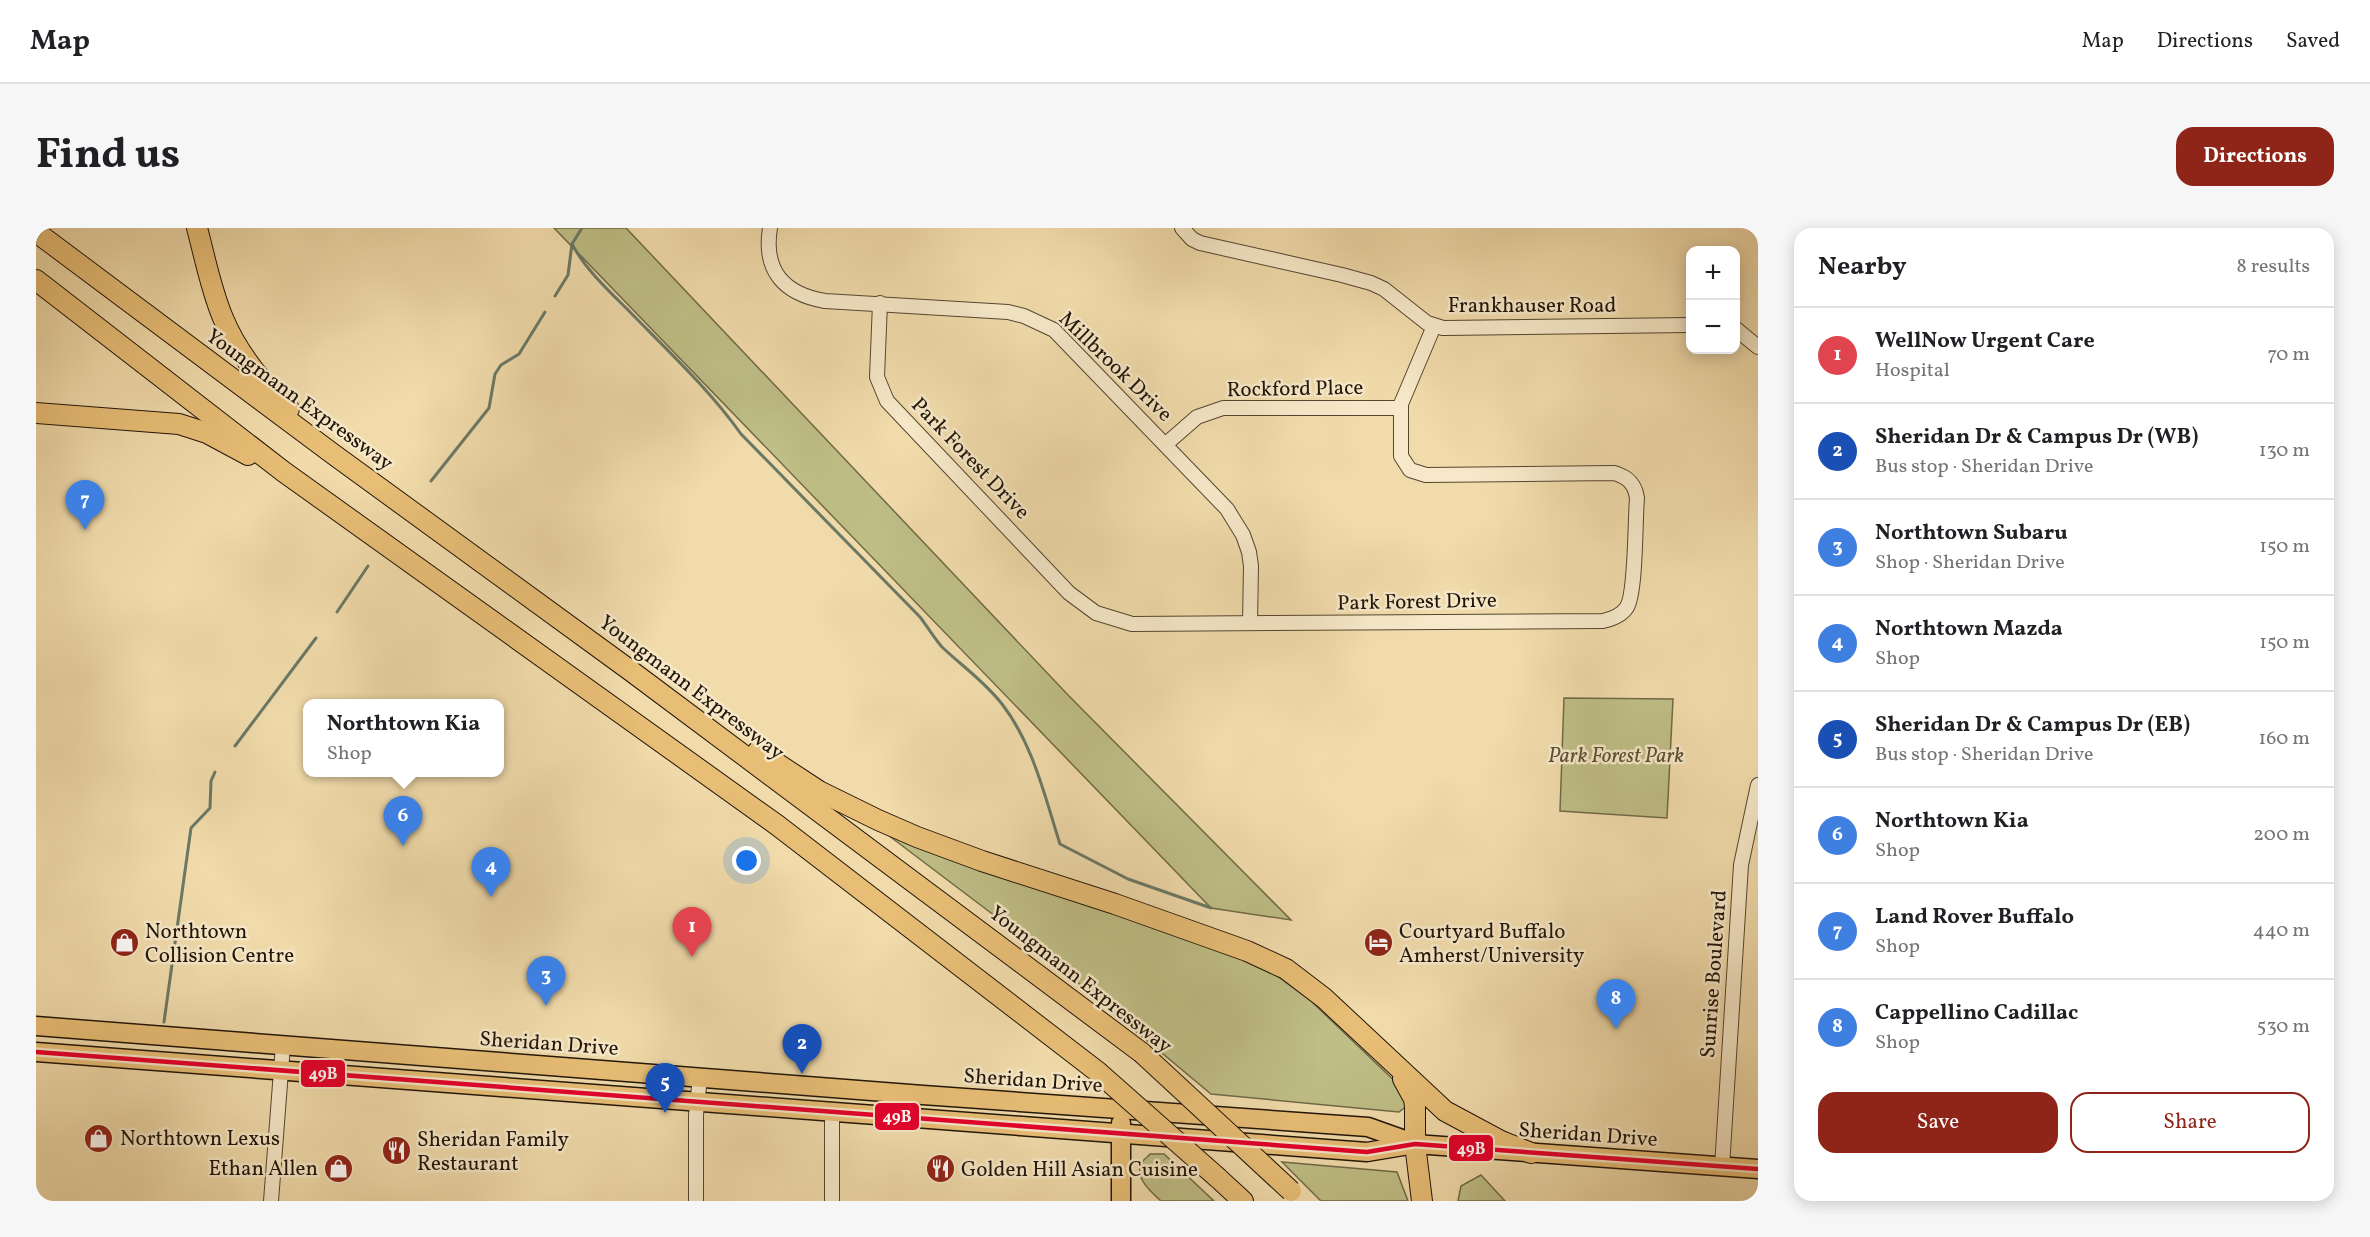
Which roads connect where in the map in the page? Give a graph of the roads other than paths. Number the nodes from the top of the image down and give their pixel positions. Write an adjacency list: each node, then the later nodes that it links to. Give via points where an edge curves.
1 (197, 228): 14 (highway, via 223,318 234,342 272,393)
2 (770, 228): 6 (street, Millbrook Drive, via 768,244 773,268 786,286 798,294 825,301)
3 (1182, 228): 8 (street, Frankhauser Road, via 1200,243 1371,283)
4 (36, 232): 14 (highway, Youngmann Expressway)
5 (36, 280): 15 (highway)
6 (880, 303): 13 (street, Millbrook Drive, via 1008,312 1040,322 1054,330); 16 (street, Park Forest Drive, via 877,369 887,401 1069,593 1096,612 1132,624)
7 (1686, 325): 8 (street, Frankhauser Road)
8 (1434, 326): 11 (street, Park Forest Drive)
9 (1740, 332): 10 (street)
10 (1757, 344)
11 (1401, 408): 13 (street, Rockford Place, via 1223,408 1197,417); 16 (street, Park Forest Drive, via 1401,456 1404,464 1418,474 1614,473 1629,480 1637,498 1628,605 1618,615 1603,621)
12 (36, 413): 15 (highway, via 179,424 207,433)
13 (1166, 444): 16 (street, Millbrook Drive, via 1227,509 1244,535 1251,566)
14 (333, 454): 17 (highway, Youngmann Expressway)
15 (284, 472): 38 (highway, bridge, via 777,825 1098,1072)
16 (1250, 623)
17 (632, 671): 23 (highway, via 819,790 878,820 982,861 1247,951 1286,969 1324,998); 33 (highway, Youngmann Expressway, bridge, via 1142,1053)
18 (1758, 785): 31 (street, Sunrise Boulevard, via 1741,865)
19 (36, 1026): 20 (main road, Sheridan Drive)
20 (283, 1045): 22 (street); 24 (main road, Sheridan Drive)
21 (36, 1052): 22 (main road, Sheridan Drive)
22 (281, 1070): 25 (main road, Sheridan Drive); 34 (street)
23 (1399, 1071): 29 (highway, via 1414,1099); 30 (highway, via 1456,1119)
24 (700, 1077): 25 (street); 26 (main road, Sheridan Drive)
25 (698, 1102): 27 (main road, Sheridan Drive); 35 (street)
26 (1121, 1109): 28 (main road); 29 (main road, Sheridan Drive, via 1368,1127)
27 (832, 1112): 28 (main road, Sheridan Drive); 36 (street)
28 (1121, 1133): 29 (main road, Sheridan Drive, via 1367,1152); 37 (main road)
29 (1415, 1144): 30 (main road, Sheridan Drive); 39 (highway)
30 (1531, 1153): 31 (main road, Sheridan Drive)
31 (1722, 1167): 32 (main road, Sheridan Drive)
32 (1758, 1170)
33 (1297, 1196)
34 (271, 1201)
35 (696, 1201)
36 (832, 1201)
37 (1121, 1201)
38 (1244, 1201)
39 (1422, 1201)

